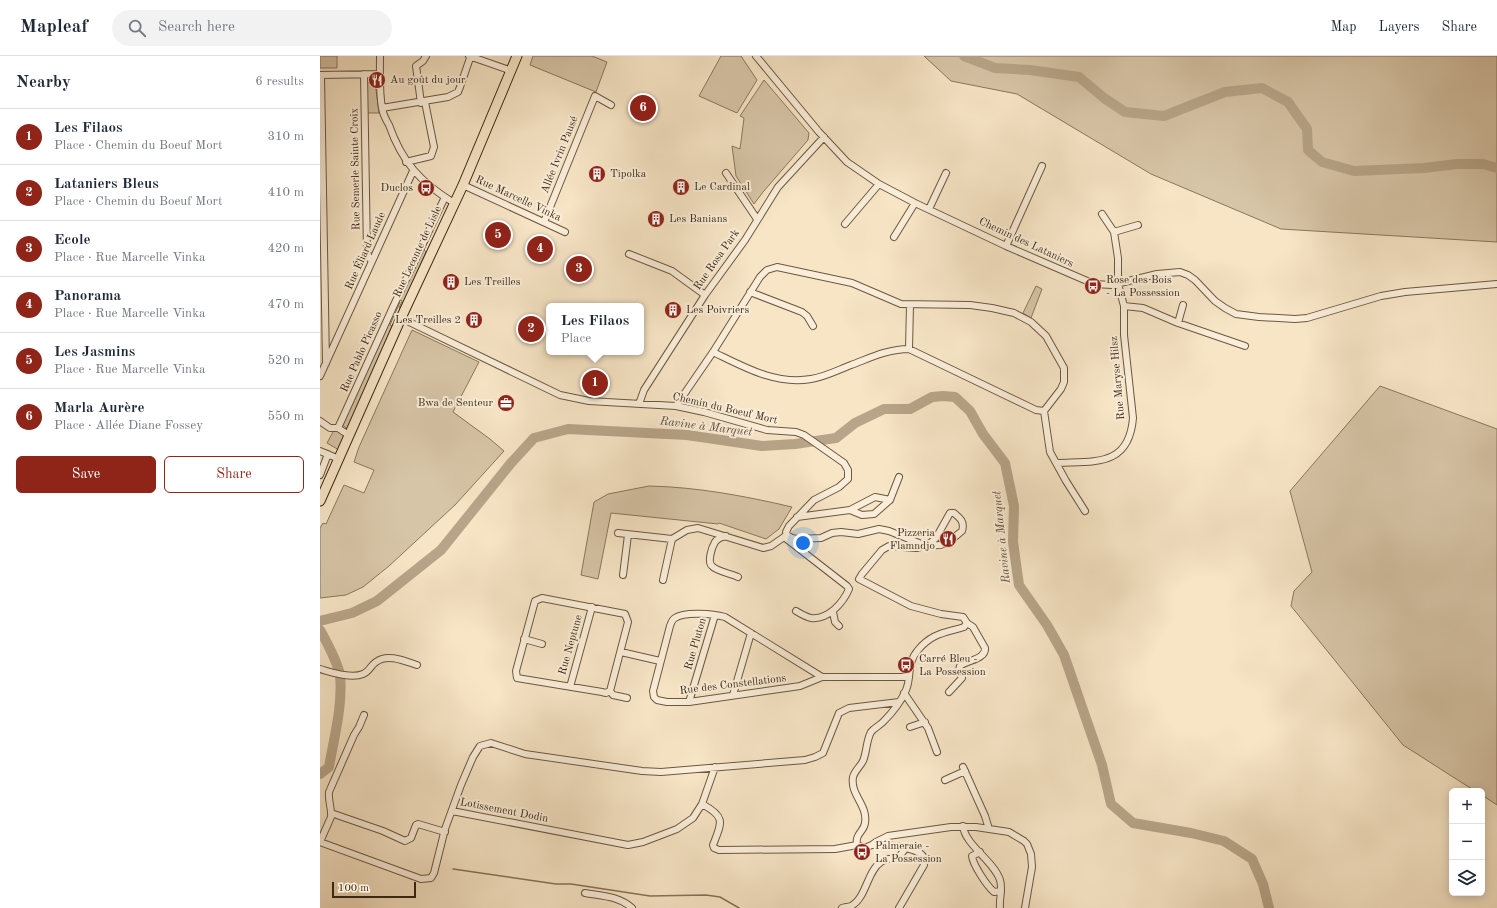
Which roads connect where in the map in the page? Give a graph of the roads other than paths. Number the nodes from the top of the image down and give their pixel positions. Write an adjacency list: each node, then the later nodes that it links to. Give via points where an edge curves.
1 (380, 56): 8 (street)
2 (426, 56): 10 (street, via 423,62 416,66)
3 (517, 56): 6 (main road, Rue Leconte de Lisle)
4 (756, 56): 13 (street, Chemin des Lataniers)
5 (470, 57): 6 (street); 10 (street, via 458,92 448,97)
6 (512, 72): 20 (main road, Rue Leconte de Lisle)
7 (364, 74): 8 (street); 9 (street); 35 (street, Rue Semerle Sainte Croix, via 367,252)
8 (380, 74): 12 (street)
9 (320, 76): 46 (street)
10 (423, 102): 12 (street); 14 (street, via 434,147 431,156)
11 (611, 105): 27 (street, Allée Ivrin Pausé, via 595,96)
12 (382, 108): 14 (street)
13 (824, 137): 19 (street, Chemin des Lataniers, via 847,162); 26 (street, Rue Rosa Park, via 778,187)
14 (406, 162): 16 (street)
15 (1042, 166): 33 (street)
16 (413, 171): 21 (street); 35 (street, Rue Éliard Laude)
17 (726, 173): 26 (street)
18 (946, 173): 24 (street)
19 (879, 184): 23 (street, Chemin des Lataniers); 28 (street)
20 (463, 185): 22 (main road, Rue Leconte de Lisle); 27 (street, Rue Marcelle Vinka)
21 (445, 197): 22 (street); 57 (street, Rue Pablo Picasso)
22 (454, 203): 43 (main road, Rue Leconte de Lisle)
23 (915, 203): 24 (street, Chemin des Lataniers); 32 (street)
24 (929, 209): 33 (street, Chemin des Lataniers)
25 (1102, 214): 31 (street)
26 (757, 219): 39 (street, Rue Rosa Park)
27 (544, 222): 30 (street, Rue Marcelle Vinka)
28 (845, 224)
29 (1138, 225): 31 (street)
30 (565, 232)
31 (1114, 232): 36 (street)
32 (894, 237)
33 (1006, 246): 36 (street, Chemin des Lataniers, via 1094,284)
34 (629, 254): 39 (street, via 672,271)
35 (372, 261): 47 (street, Rue Éliard Laude)
36 (1118, 284): 37 (street, Chemin des Lataniers, via 1157,274 1180,272 1195,280 1214,300 1236,314 1295,319 1307,318 1381,296); 42 (street, Rue Maryse Hilsz)
37 (1497, 284)
38 (750, 292): 40 (street, via 767,270 777,267 852,283 892,301); 45 (street, via 802,312); 50 (street)
39 (705, 295): 53 (street, Rue Rosa Park, via 644,390)
40 (910, 305): 49 (street); 55 (street, via 970,305 992,308 1031,322 1046,336 1064,368 1061,389)
41 (1184, 305): 44 (street)
42 (1124, 306): 44 (street, via 1143,308); 62 (street, Rue Maryse Hilsz, via 1124,335 1133,418 1126,442 1119,453 1108,459)
43 (401, 318): 53 (street, Chemin du Boeuf Mort, via 560,395 589,401); 58 (main road, Rue Leconte de Lisle)
44 (1178, 323): 48 (street)
45 (812, 326)
46 (325, 336): 47 (street, via 331,340); 51 (street)
47 (337, 339): 51 (street, Rue Éliard Laude)
48 (1245, 346)
49 (909, 349): 50 (street, via 886,352 812,379 797,381 764,375); 55 (street, via 1036,410)
50 (713, 352): 54 (street)
51 (326, 363): 52 (street, Rue Éliard Laude)
52 (320, 376)
53 (639, 404): 54 (street, Chemin du Boeuf Mort)
54 (676, 406): 69 (street, Chemin du Boeuf Mort, via 767,430 796,432 844,463 848,470 848,479 839,487 814,500)
55 (1044, 411): 62 (street, via 1050,452)
56 (320, 421): 57 (street, via 330,428)
57 (338, 428): 58 (street)
58 (350, 436): 61 (main road, Rue Leconte de Lisle)
59 (320, 451): 60 (street)
60 (328, 454): 61 (street); 63 (street)
61 (340, 459): 66 (main road, Rue Leconte de Lisle)
62 (1057, 463): 68 (street)
63 (320, 475)
64 (899, 477): 65 (street)
65 (890, 500): 67 (street, via 875,497); 67 (street, via 874,514 862,515)
66 (320, 501)
67 (850, 510): 69 (street)
68 (1085, 511)
69 (797, 517): 73 (street, Chemin du Boeuf Mort, via 787,529)
70 (618, 533): 71 (street)
71 (628, 535): 74 (street); 77 (street)
72 (726, 536): 73 (street, via 763,548 771,546); 74 (street, via 693,528); 78 (street, via 719,538 713,545 710,563 716,569)
73 (785, 536): 76 (street, via 797,539 821,538 832,533 854,534 884,530 913,539); 82 (street, via 849,589)
74 (672, 539): 79 (street)
75 (929, 544): 75 (street, via 936,546 950,541 964,527 962,520 954,513 950,513 936,538); 76 (street)
76 (920, 547): 84 (street, via 889,546 882,550 859,579 911,606 963,617)
77 (623, 575)
78 (738, 577)
79 (663, 580)
80 (592, 607): 87 (street, via 545,598 538,599 535,601); 89 (street, via 625,614 628,618); 95 (street, Rue Neptune)
81 (796, 611): 82 (street, via 812,618)
82 (833, 612): 85 (street, via 835,622)
83 (715, 615): 86 (street, Rue des Constellations); 90 (street, Rue des Constellations, via 684,615 675,618 670,626); 101 (street, Rue Pluton)
84 (966, 623): 94 (street, via 964,627 936,635 918,649 910,664); 97 (street, via 973,627 985,651 983,656 960,666 962,678)
85 (839, 626)
86 (751, 633): 93 (street, Rue des Constellations); 99 (street)
87 (524, 639): 88 (street); 95 (street, via 516,671 518,678)
88 (542, 644)
89 (621, 652): 90 (street); 96 (street)
90 (660, 661): 101 (street, Rue des Constellations, via 654,697 667,702)
91 (418, 665): 92 (street, via 385,658 374,663 364,674 356,676)
92 (320, 669)
93 (822, 677): 94 (street, Rue des Constellations); 99 (street, Rue des Constellations, via 800,686)
94 (908, 677): 98 (street)
95 (570, 687): 96 (street, via 606,693)
96 (610, 691): 100 (street)
97 (949, 692)
98 (904, 693): 102 (street); 104 (street)
99 (733, 695): 101 (street, Rue des Constellations)
100 (627, 698)
101 (690, 702)
102 (899, 702): 107 (street, Lotissement Dodin, via 843,710 839,713 823,753 815,757 805,760); 116 (street, via 870,734 863,761 853,777 857,799 865,810 865,824 857,836)
103 (364, 715): 111 (street, via 329,792)
104 (925, 722): 105 (street); 106 (street)
105 (910, 727)
106 (937, 752)
107 (714, 767): 109 (street, Lotissement Dodin); 110 (street, Lotissement Dodin, via 661,772 642,771 525,754 491,743 485,744 480,746 473,757)
108 (945, 780): 113 (street, via 964,769)
109 (702, 804): 110 (street, Lotissement Dodin, via 693,818 676,828 643,842 628,845); 116 (street, via 714,810 720,818 713,845 719,850 835,849)
110 (452, 811): 114 (street)
111 (331, 813): 114 (street, via 405,841 411,838 418,824); 115 (street)
112 (964, 826): 113 (street); 117 (street, via 897,834 882,838); 119 (street, via 968,839)
113 (989, 829): 127 (street, via 1009,832 1020,837 1030,849 1032,867)
114 (445, 832): 115 (street, via 434,873 431,878 421,880)
115 (320, 842)
116 (857, 845): 117 (street, via 864,848)
117 (872, 845): 118 (street)
118 (905, 849): 122 (street, via 899,857 883,860 877,865); 125 (street, via 920,853 924,865)
119 (980, 852): 120 (street, via 1000,878); 120 (street, via 972,856 974,862 990,888 994,892)
120 (1001, 891): 126 (street)
121 (585, 893): 123 (street, via 624,901)
122 (852, 907): 124 (street)
123 (632, 908)
124 (842, 908)
125 (900, 908)
126 (1000, 908)
127 (1025, 908)

